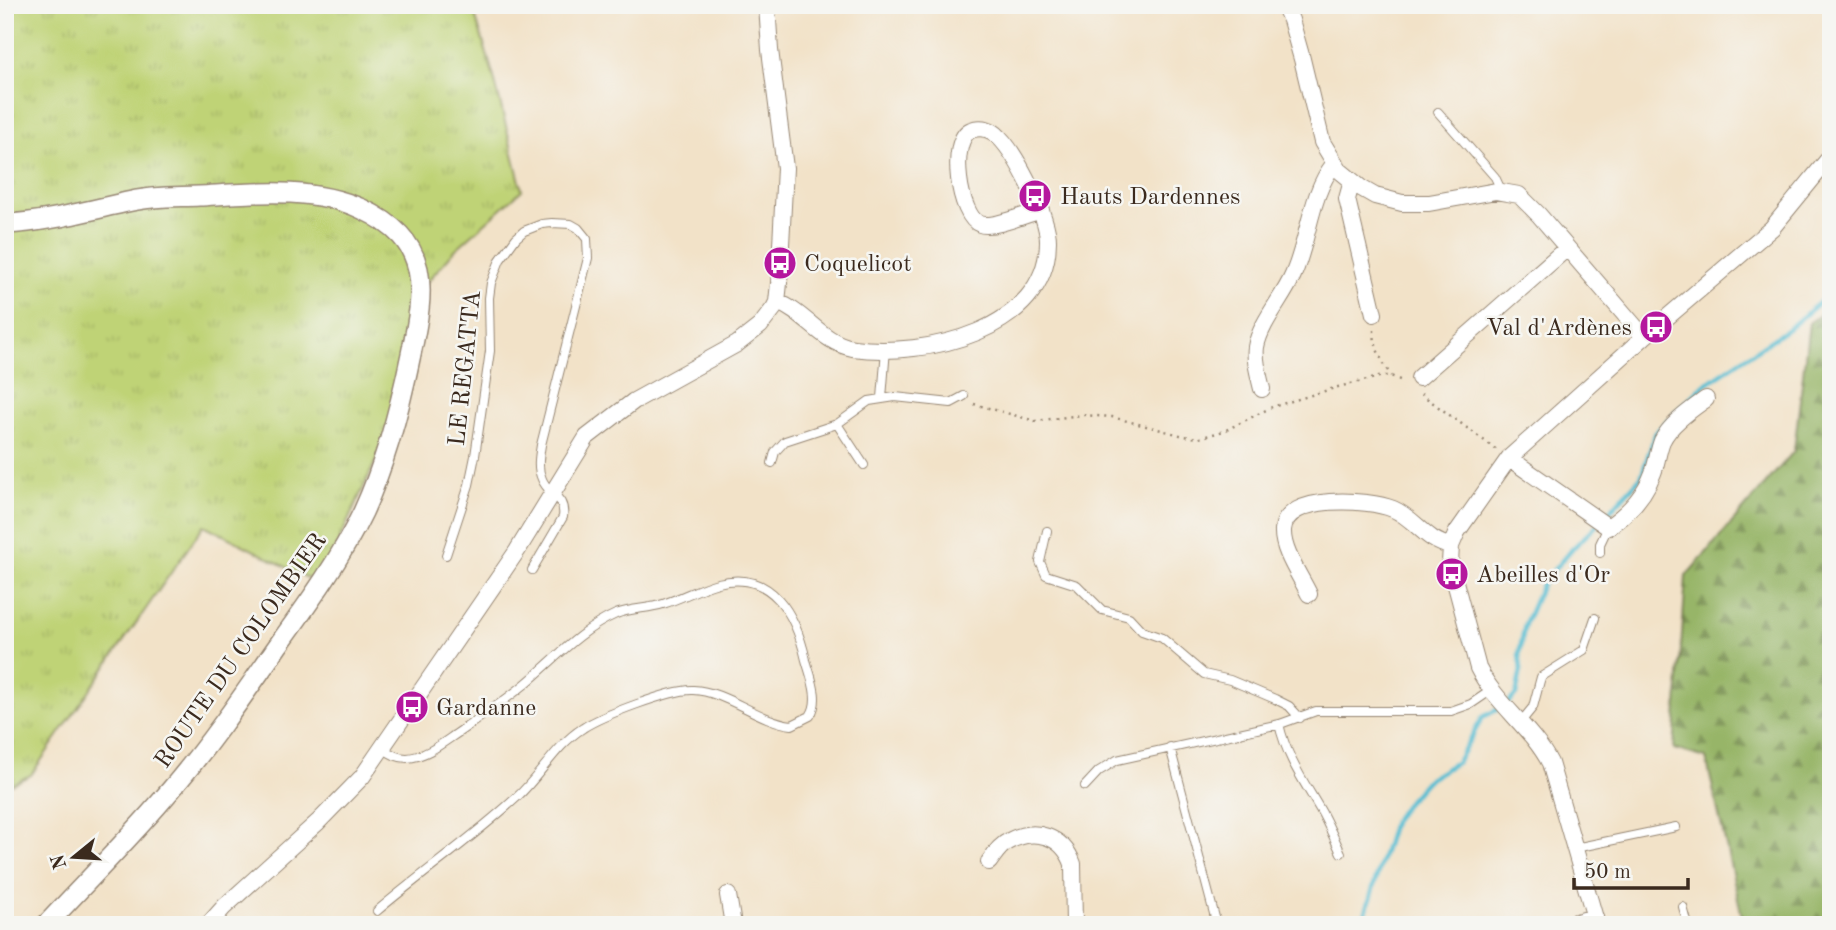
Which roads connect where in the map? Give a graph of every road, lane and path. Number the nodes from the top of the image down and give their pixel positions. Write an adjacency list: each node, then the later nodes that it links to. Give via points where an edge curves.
1 (767, 5): 11 (street, via 785,169)
2 (1284, 5): 5 (street, via 1322,142)
3 (1438, 111): 7 (lane, via 1495,177)
4 (1831, 156): 13 (street, via 1772,228)
5 (1334, 164): 6 (street); 17 (street, via 1321,189 1292,278 1256,345)
6 (1352, 181): 7 (street, via 1375,196 1415,204); 12 (street, via 1347,199)
7 (1502, 192): 10 (street, via 1525,200)
8 (1041, 210): 8 (street, via 993,224 973,220 964,204 957,157 966,133 984,128 999,136); 14 (street, via 1048,237 1046,255 1039,279 1022,305 987,327 944,343)
9 (5, 224): 49 (street, ROUTE DU COLOMBIER, via 45,221 151,197 270,192 333,198 365,209 403,236 419,271 421,295 393,431 363,512 337,558 181,778)
10 (1567, 248): 13 (street); 16 (street)
11 (777, 302): 14 (street, via 844,346); 25 (street, via 760,326 737,344 598,426)
12 (1374, 314): 15 (path, via 1374,341)
13 (1644, 337): 22 (street)
14 (886, 349): 18 (lane)
15 (1391, 376): 16 (path); 19 (path, via 1284,403 1199,438 1097,415 1035,421)
16 (1414, 384): 22 (path)
17 (1262, 389)
18 (882, 398): 19 (lane, via 951,403); 21 (lane, via 862,405)
19 (961, 398)
20 (1706, 399): 26 (street, via 1665,436 1642,494 1624,514)
21 (837, 424): 23 (lane, via 785,441); 24 (lane)
22 (1508, 458): 26 (street); 28 (street)
23 (772, 463)
24 (864, 465)
25 (553, 492): 30 (lane, LE REGATTA, via 542,480 539,457 588,258 583,233 561,223 542,224 524,232 508,247 495,271 489,298 487,379 475,456); 31 (lane, via 561,500 564,517); 39 (street)
26 (1602, 523): 29 (lane)
27 (1047, 531): 35 (lane, via 1040,562 1045,575 1073,582 1102,610 1129,617 1204,674 1275,699)
28 (1451, 546): 32 (street, via 1433,540 1393,509 1329,502 1307,505 1289,514 1283,531 1289,555); 34 (street, via 1450,563 1478,668)
29 (1600, 553)
30 (446, 555)
31 (532, 570)
32 (1309, 594)
33 (1595, 618): 36 (lane, via 1581,653 1541,677 1533,708)
34 (1493, 689): 35 (lane, via 1451,711 1321,711); 36 (street)
35 (1300, 718): 37 (lane)
36 (1520, 723): 42 (street, via 1550,763)
37 (1279, 724): 38 (lane); 43 (lane, via 1290,757)
38 (1170, 747): 40 (lane, via 1117,760); 53 (lane)
39 (383, 748): 47 (lane, via 406,758 424,753 494,708 581,635 607,619 730,581 769,592 789,610 816,702 810,716 792,725 689,690 587,726 564,744 518,796); 50 (street, via 344,796)
40 (1085, 786)
41 (1676, 827): 42 (lane)
42 (1575, 848): 48 (street)
43 (1341, 853)
44 (989, 862): 52 (street, via 1007,842 1018,838 1043,835 1058,841 1073,864)
45 (728, 895): 51 (street)
46 (1683, 907): 55 (lane)
47 (377, 911)
48 (1596, 921): 54 (street)
49 (46, 925)
50 (208, 925)
51 (733, 925)
52 (1074, 925)
53 (1217, 925)
54 (1566, 925)
55 (1688, 925)

